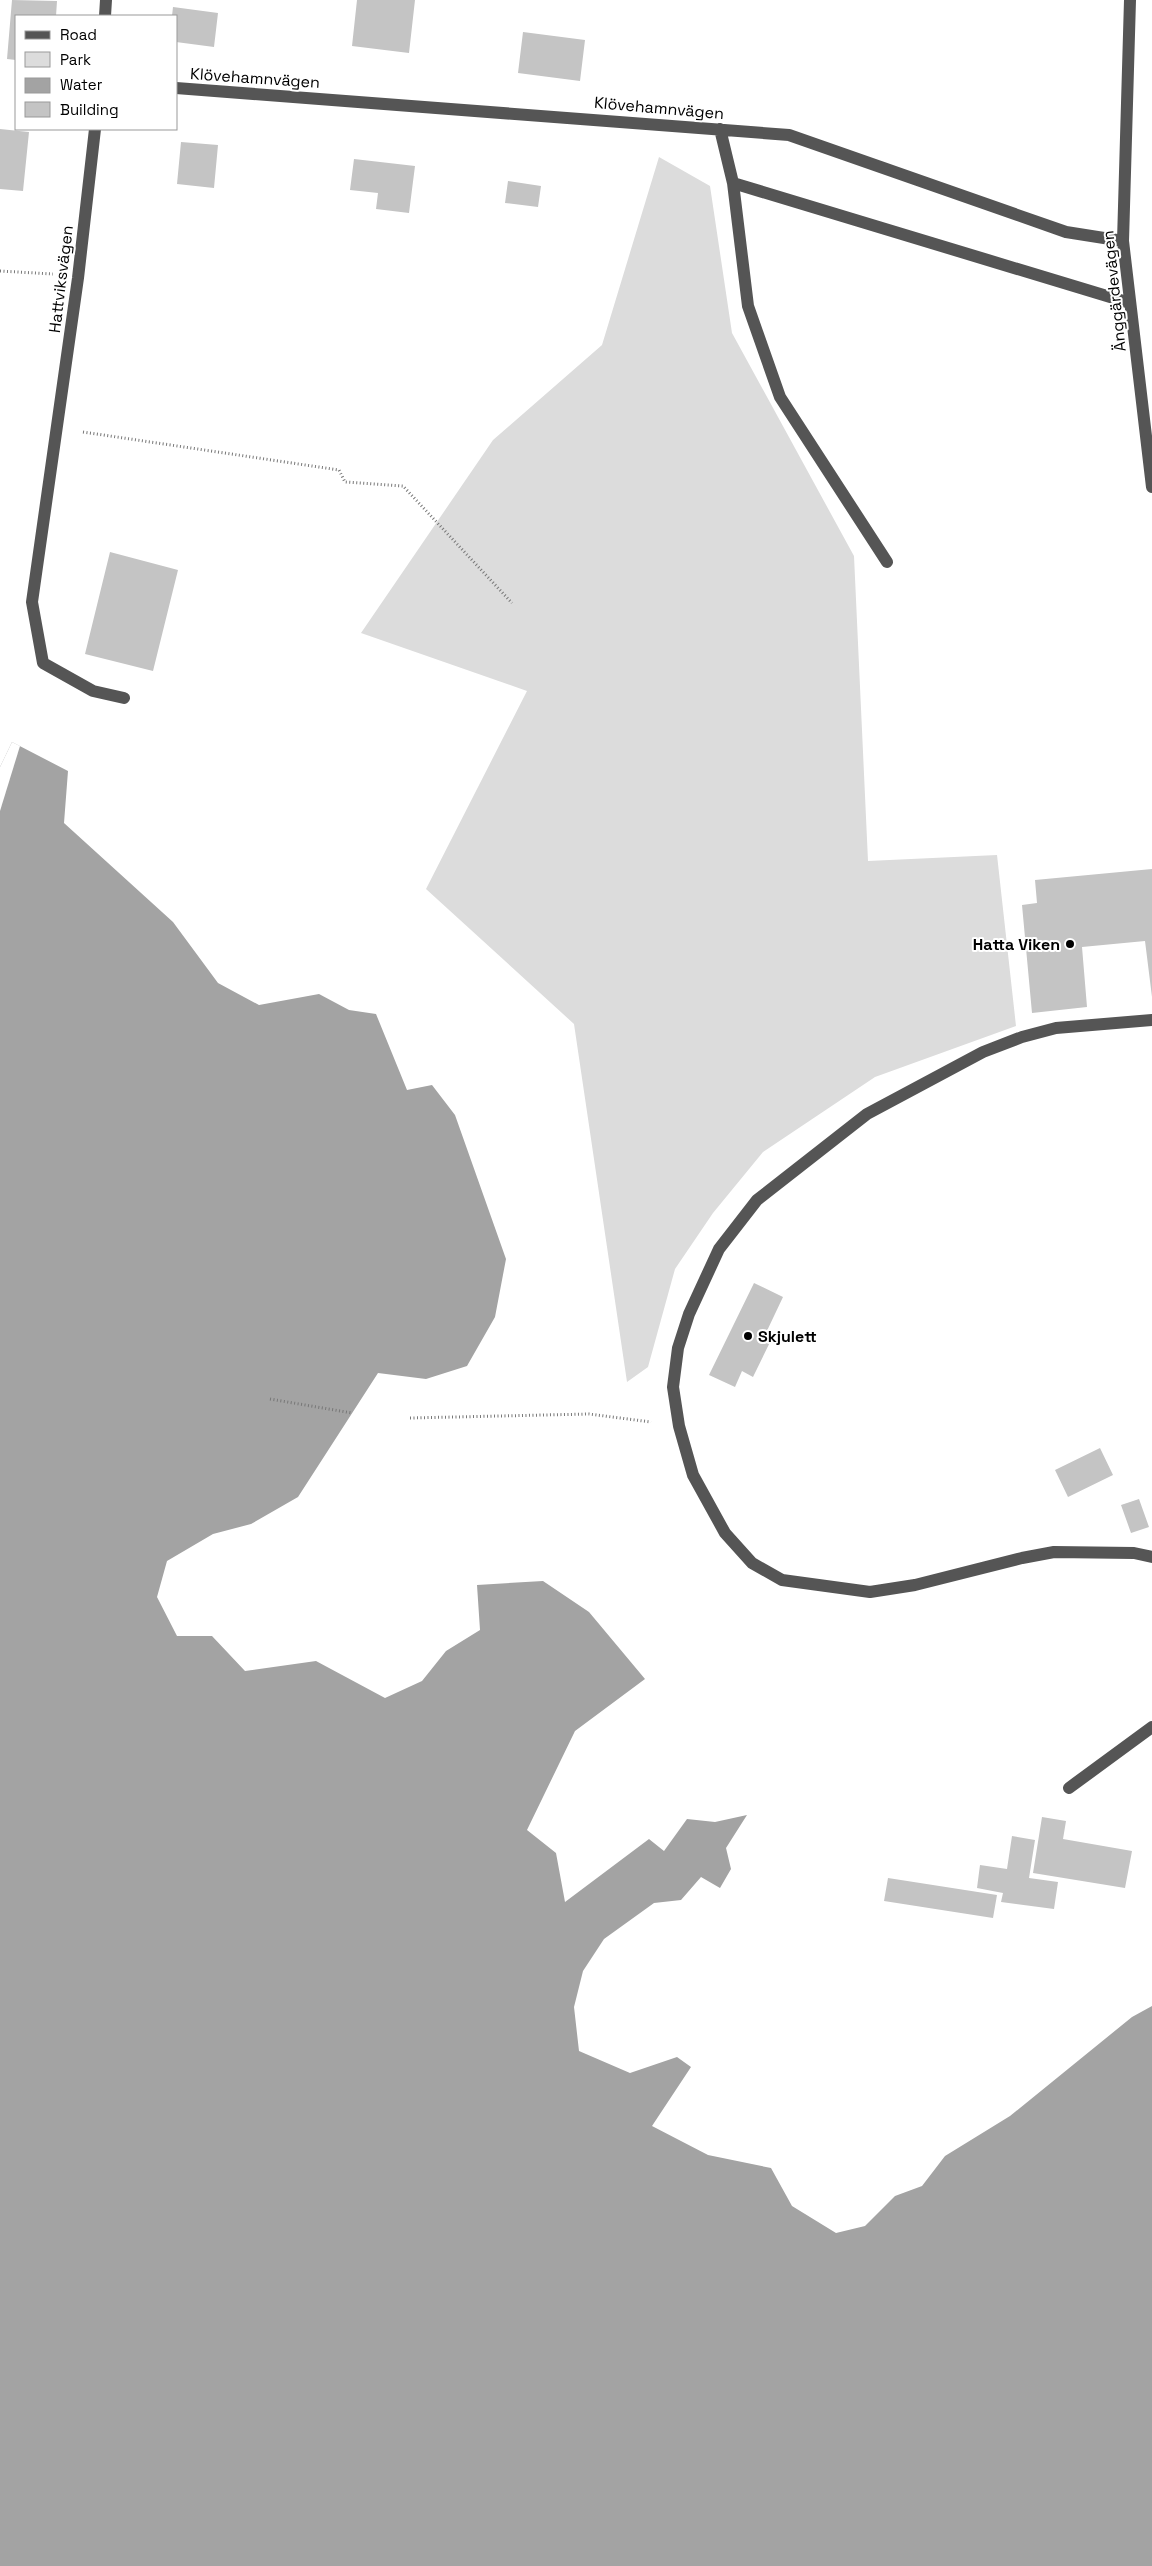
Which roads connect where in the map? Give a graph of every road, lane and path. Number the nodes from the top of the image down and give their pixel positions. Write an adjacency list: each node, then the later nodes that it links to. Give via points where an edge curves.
1 (106, 0): 3 (street)
2 (1130, 0): 8 (street, Änggärdevägen)
3 (105, 15)
4 (178, 88): 5 (street, Klövehamnvägen)
5 (720, 129): 7 (street); 8 (street, Klövehamnvägen, via 789,135 1066,232)
6 (95, 130): 10 (street, Hattviksvägen)
7 (733, 183): 11 (street); 14 (street, via 748,306 780,397)
8 (1123, 241): 11 (street, Änggärdevägen)
9 (0, 271): 10 (path)
10 (78, 278): 12 (street, Hattviksvägen)
11 (1130, 303): 13 (street, Änggärdevägen)
12 (57, 431): 15 (path, via 340,470 345,482 403,486); 16 (street, Hattviksvägen, via 32,602 43,663 93,692)
13 (1152, 487)
14 (886, 562)
15 (512, 603)
16 (124, 698)
17 (1152, 1020): 21 (street, via 1056,1028 983,1052 867,1114 757,1200 719,1249 689,1314 678,1348 672,1387)
18 (270, 1399): 19 (path)
19 (352, 1413)
20 (410, 1418): 21 (path, via 589,1414)
21 (679, 1426): 22 (street, via 693,1476 725,1533 752,1562 782,1580 870,1592 915,1585 1054,1552 1134,1553)
22 (1152, 1557)
23 (1152, 1727): 24 (street)
24 (1069, 1788)

